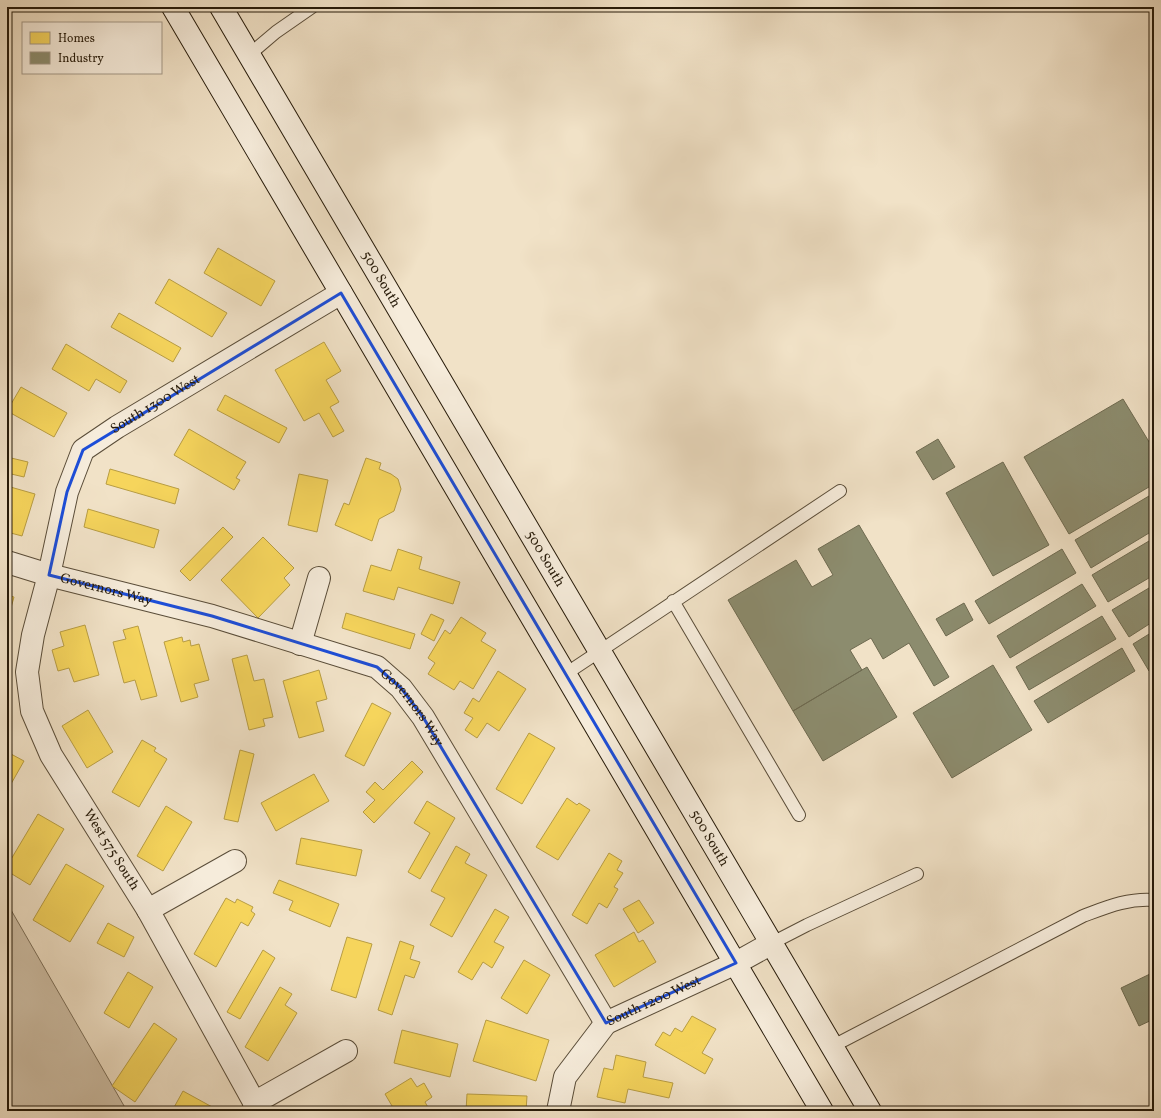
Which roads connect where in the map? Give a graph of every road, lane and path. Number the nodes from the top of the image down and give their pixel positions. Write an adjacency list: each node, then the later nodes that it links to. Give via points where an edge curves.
1 (173, 7): 5 (main road)
2 (221, 7): 4 (main road, 500 South)
3 (312, 7): 4 (lane)
4 (249, 55): 12 (main road, 500 South)
5 (341, 293): 8 (main road, South 1300 West, via 83,450 67,492); 13 (main road)
6 (840, 491): 10 (lane)
7 (7, 562): 8 (main road, Governors Way)
8 (49, 575): 11 (main road, Governors Way, via 212,616); 18 (main road, West 575 South, via 26,672 32,711 51,755)
9 (319, 578): 11 (main road)
10 (673, 601): 12 (lane); 14 (lane)
11 (300, 644): 21 (main road, Governors Way, via 377,667 400,688 423,717)
12 (599, 650): 13 (lane); 19 (main road, 500 South)
13 (564, 675): 20 (main road)
14 (799, 815)
15 (235, 861): 18 (main road)
16 (917, 874): 19 (lane)
17 (1154, 900): 22 (lane, via 1138,899 1114,904 1083,916)
18 (148, 910): 24 (main road, West 575 South)
19 (772, 943): 20 (main road, South 1200 West); 22 (main road, 500 South)
20 (736, 963): 21 (main road, South 1200 West); 26 (main road)
21 (606, 1023): 25 (main road, South 1200 West, via 565,1077)
22 (833, 1046): 27 (main road, 500 South)
23 (346, 1051): 24 (main road)
24 (256, 1107)
25 (558, 1111)
26 (822, 1111)
27 (870, 1111)

